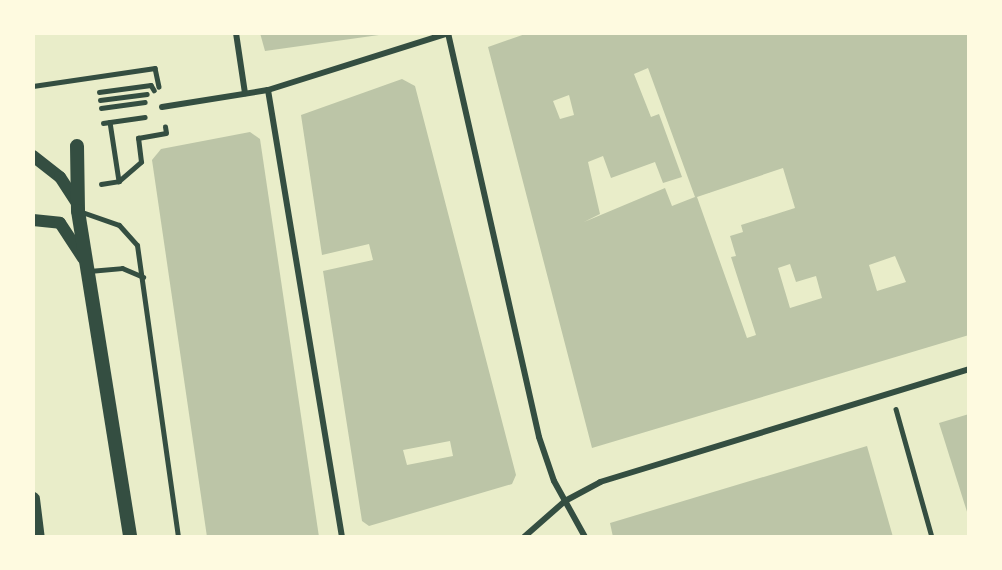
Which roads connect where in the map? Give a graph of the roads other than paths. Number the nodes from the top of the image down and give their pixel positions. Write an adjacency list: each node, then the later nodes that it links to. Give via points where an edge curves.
1 (236, 33): 4 (street)
2 (448, 33): 3 (street); 14 (street, via 539,437)
3 (268, 90): 4 (street); 18 (street)
4 (245, 93): 5 (street)
5 (162, 107)
6 (77, 146): 8 (main road)
7 (33, 156): 8 (street, via 60,177)
8 (79, 211): 10 (main road); 11 (lane, via 118,225 135,241)
9 (33, 220): 10 (street, via 48,219 65,227)
10 (87, 271): 11 (lane, via 122,268); 16 (main road)
11 (143, 277): 17 (lane)
12 (969, 369): 14 (street, via 600,482)
13 (33, 499): 15 (main road)
14 (565, 501): 19 (street); 20 (street)
15 (38, 537)
16 (130, 537)
17 (178, 537)
18 (342, 537)
19 (524, 537)
20 (585, 537)

